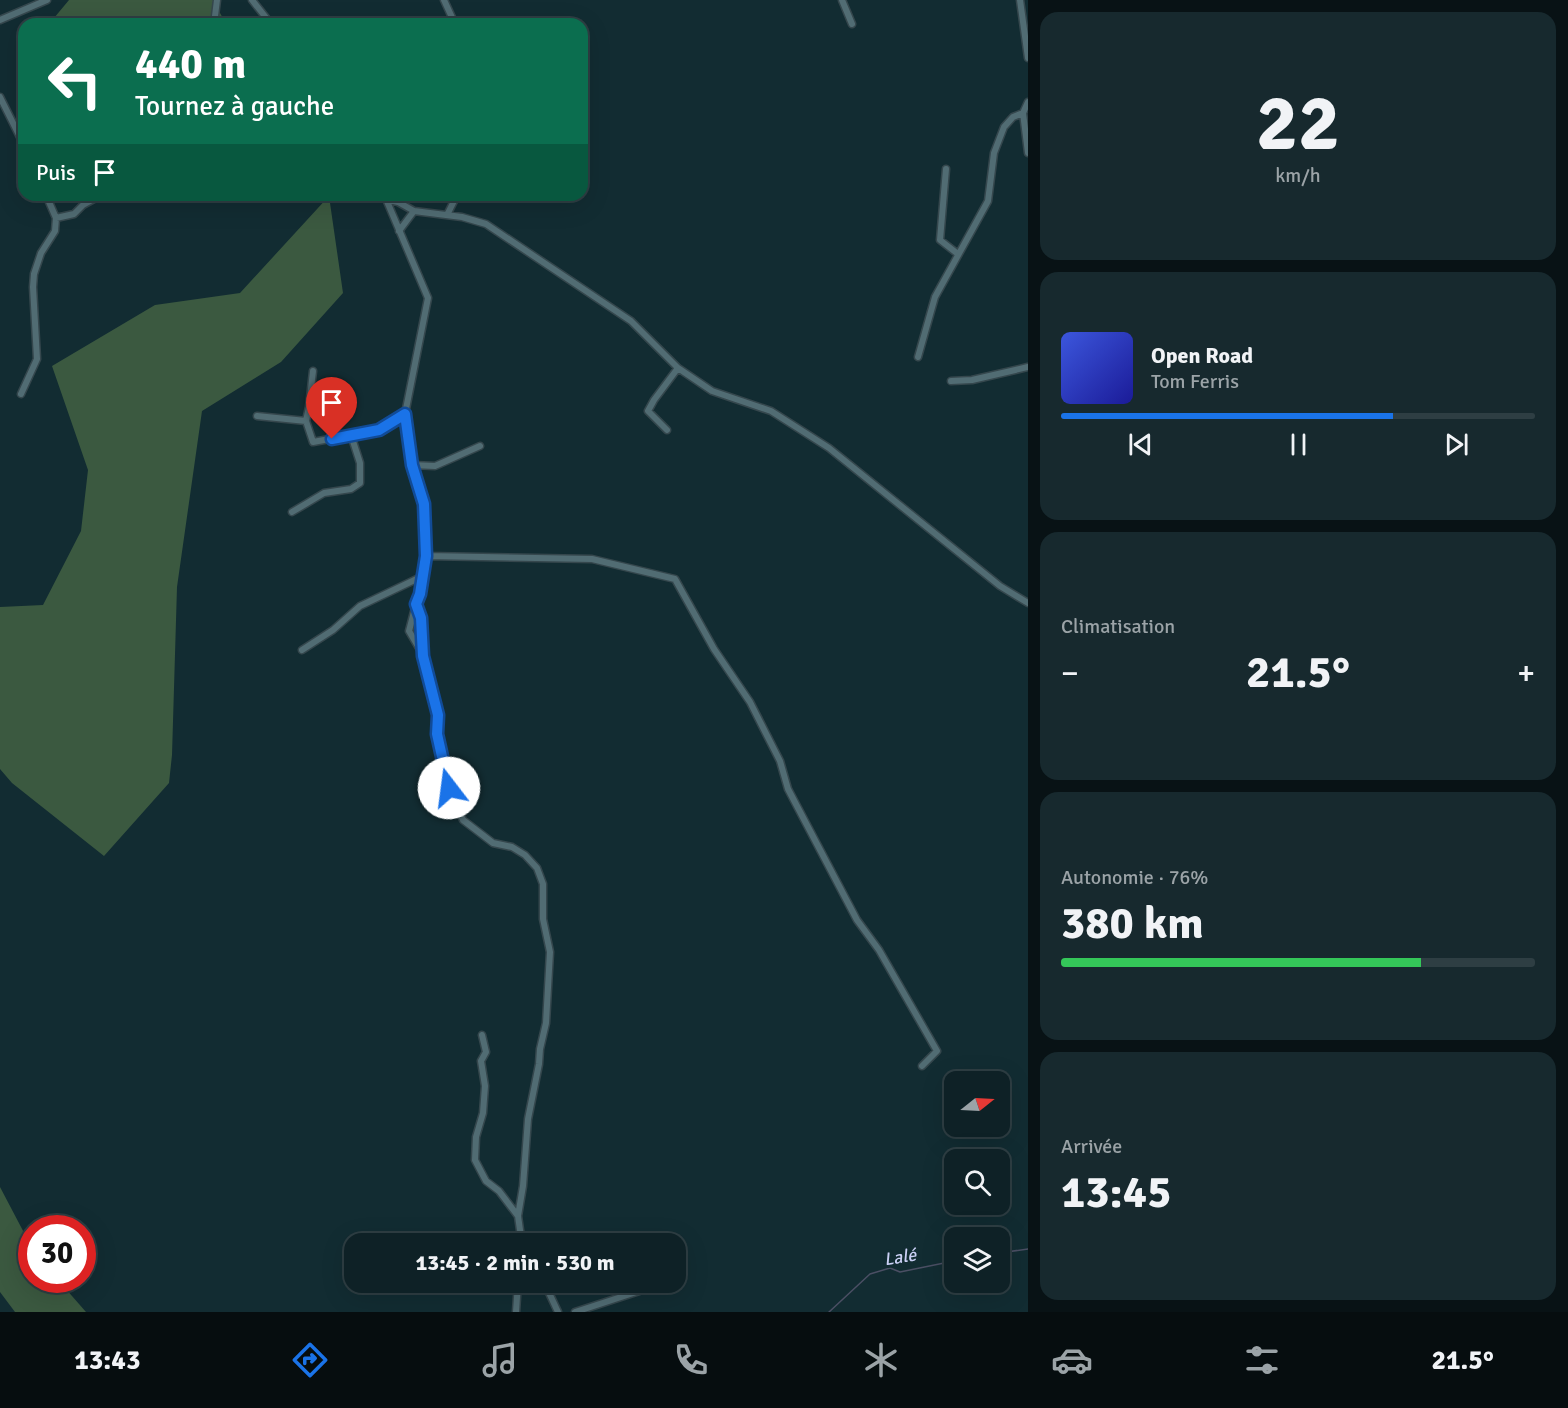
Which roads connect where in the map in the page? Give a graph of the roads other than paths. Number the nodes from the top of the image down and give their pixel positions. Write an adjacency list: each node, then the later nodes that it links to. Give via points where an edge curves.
1 (47, 0): 11 (street)
2 (218, 0): 8 (street)
3 (252, 0): 9 (street)
4 (444, 0): 10 (street)
5 (842, 0): 12 (street)
6 (1020, 0): 7 (street)
7 (1025, 17): 13 (street)
8 (215, 18)
9 (266, 18)
10 (452, 18)
11 (0, 20)
12 (852, 24)
13 (1028, 58)
14 (0, 97): 17 (street)
15 (1028, 102): 16 (street)
16 (1023, 113): 18 (street); 29 (street, via 1004,127 994,153 988,201)
17 (18, 133)
18 (1028, 153)
19 (946, 169): 29 (street, via 940,240)
20 (49, 201): 27 (street)
21 (89, 201): 27 (street, via 74,214)
22 (386, 201): 28 (street)
23 (395, 201): 25 (street)
24 (454, 201): 26 (street)
25 (414, 211): 26 (street); 28 (street)
26 (447, 215): 32 (street, via 486,224 631,321)
27 (56, 218): 35 (street, via 55,231 34,274 37,359)
28 (399, 231): 36 (street, via 428,298)
29 (958, 254): 30 (street, via 935,297)
30 (918, 357)
31 (1028, 367): 34 (street)
32 (678, 368): 39 (street, via 648,411); 46 (street, via 712,391 771,411 829,448 1000,586)
33 (312, 371): 38 (street)
34 (951, 381)
35 (21, 394)
36 (405, 414): 40 (street, via 379,430); 42 (street)
37 (257, 416): 38 (street)
38 (306, 421): 40 (street, via 313,442)
39 (667, 430)
40 (351, 435): 43 (street, via 360,463 360,483 351,489 324,493)
41 (480, 446): 42 (street, via 435,466)
42 (412, 465): 44 (street, via 424,504)
43 (292, 513)
44 (426, 556): 45 (street); 51 (street, via 592,559 675,579 714,649 750,702 780,760 788,789 857,920 879,950 937,1051)
45 (423, 576): 47 (street); 48 (street, via 360,606)
46 (1028, 603)
47 (416, 604): 49 (street, via 421,618); 49 (street, via 409,631)
48 (302, 650)
49 (423, 656): 52 (street, via 438,715 442,761 463,820 492,843 512,847 525,855 537,868 543,884 543,919 550,952 546,1023 528,1119)
50 (482, 1035): 52 (street, via 485,1086 475,1160 486,1181 500,1191)
51 (922, 1066)
52 (518, 1216): 53 (street)
53 (521, 1233)
54 (517, 1293): 57 (street)
55 (549, 1293): 58 (street)
56 (633, 1293): 59 (street)
57 (516, 1312)
58 (558, 1312)
59 (575, 1312)

